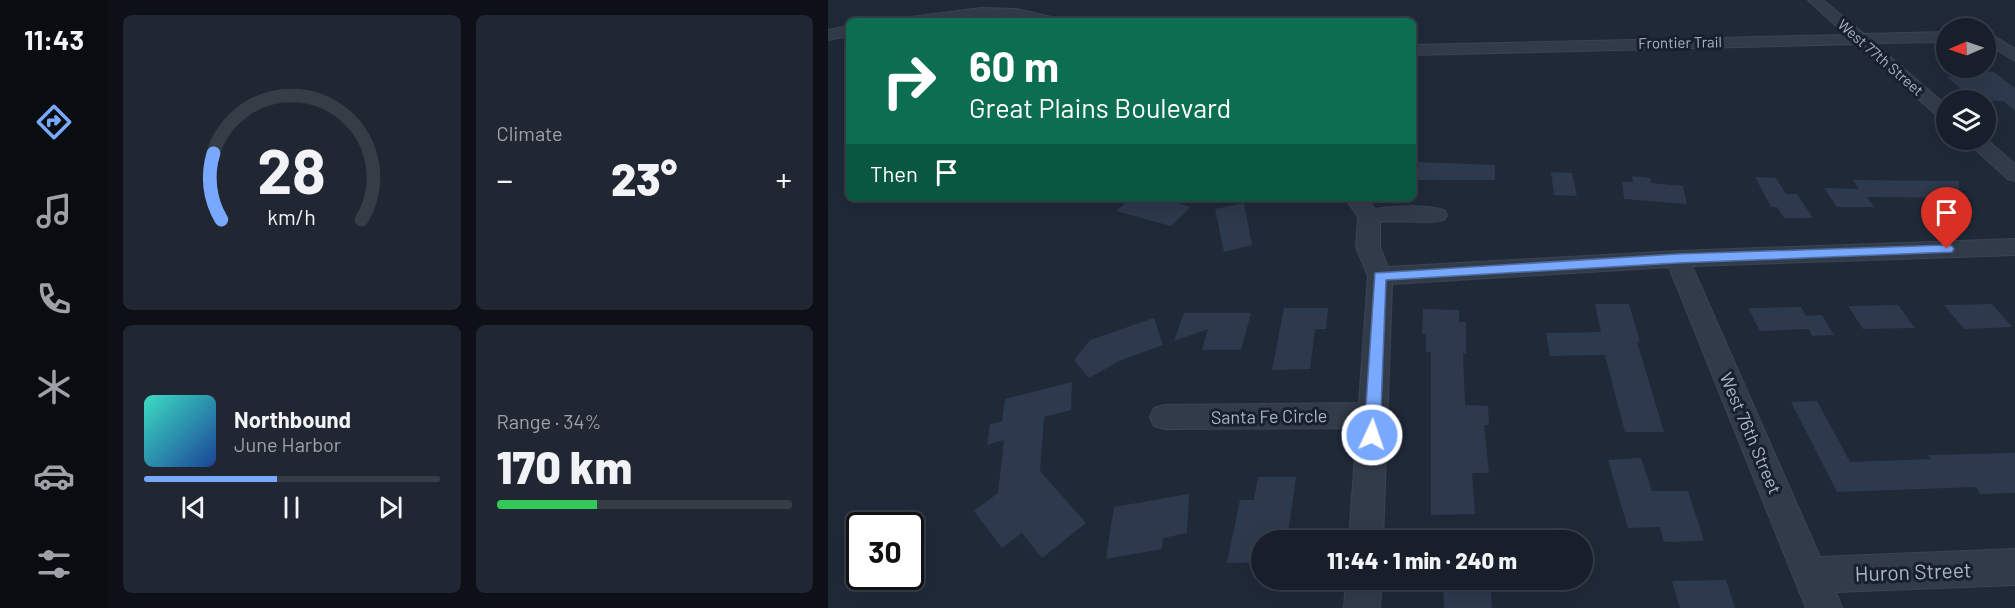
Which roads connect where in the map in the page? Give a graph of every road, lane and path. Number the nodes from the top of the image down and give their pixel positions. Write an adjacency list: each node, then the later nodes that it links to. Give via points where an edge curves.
1 (1815, 0): 10 (street, West 77th Street)
2 (991, 6): 3 (street); 4 (street)
3 (927, 18)
4 (1042, 18)
5 (846, 32): 6 (street)
6 (828, 35)
7 (2015, 35): 8 (street)
8 (1996, 36)
9 (1936, 37): 10 (street, Frontier Trail)
10 (1860, 39): 12 (street, Frontier Trail); 14 (street, West 77th Street)
11 (1996, 43): 13 (street)
12 (1416, 50)
13 (2015, 56)
14 (1936, 105)
15 (1986, 150): 16 (street)
16 (2015, 175)
17 (1363, 207): 18 (street); 21 (street, via 1368,247)
18 (1436, 215)
19 (2015, 247): 20 (street)
20 (1677, 259): 21 (street); 26 (street, West 76th Street)
21 (1380, 276): 22 (street)
22 (1373, 415): 23 (street, Santa Fe Circle); 24 (street)
23 (1165, 417)
24 (1367, 530)
25 (2015, 567): 26 (street, Huron Street)
26 (1810, 575): 29 (street, West 76th Street)
27 (1363, 590): 28 (street)
28 (1362, 608)
29 (1824, 608)

